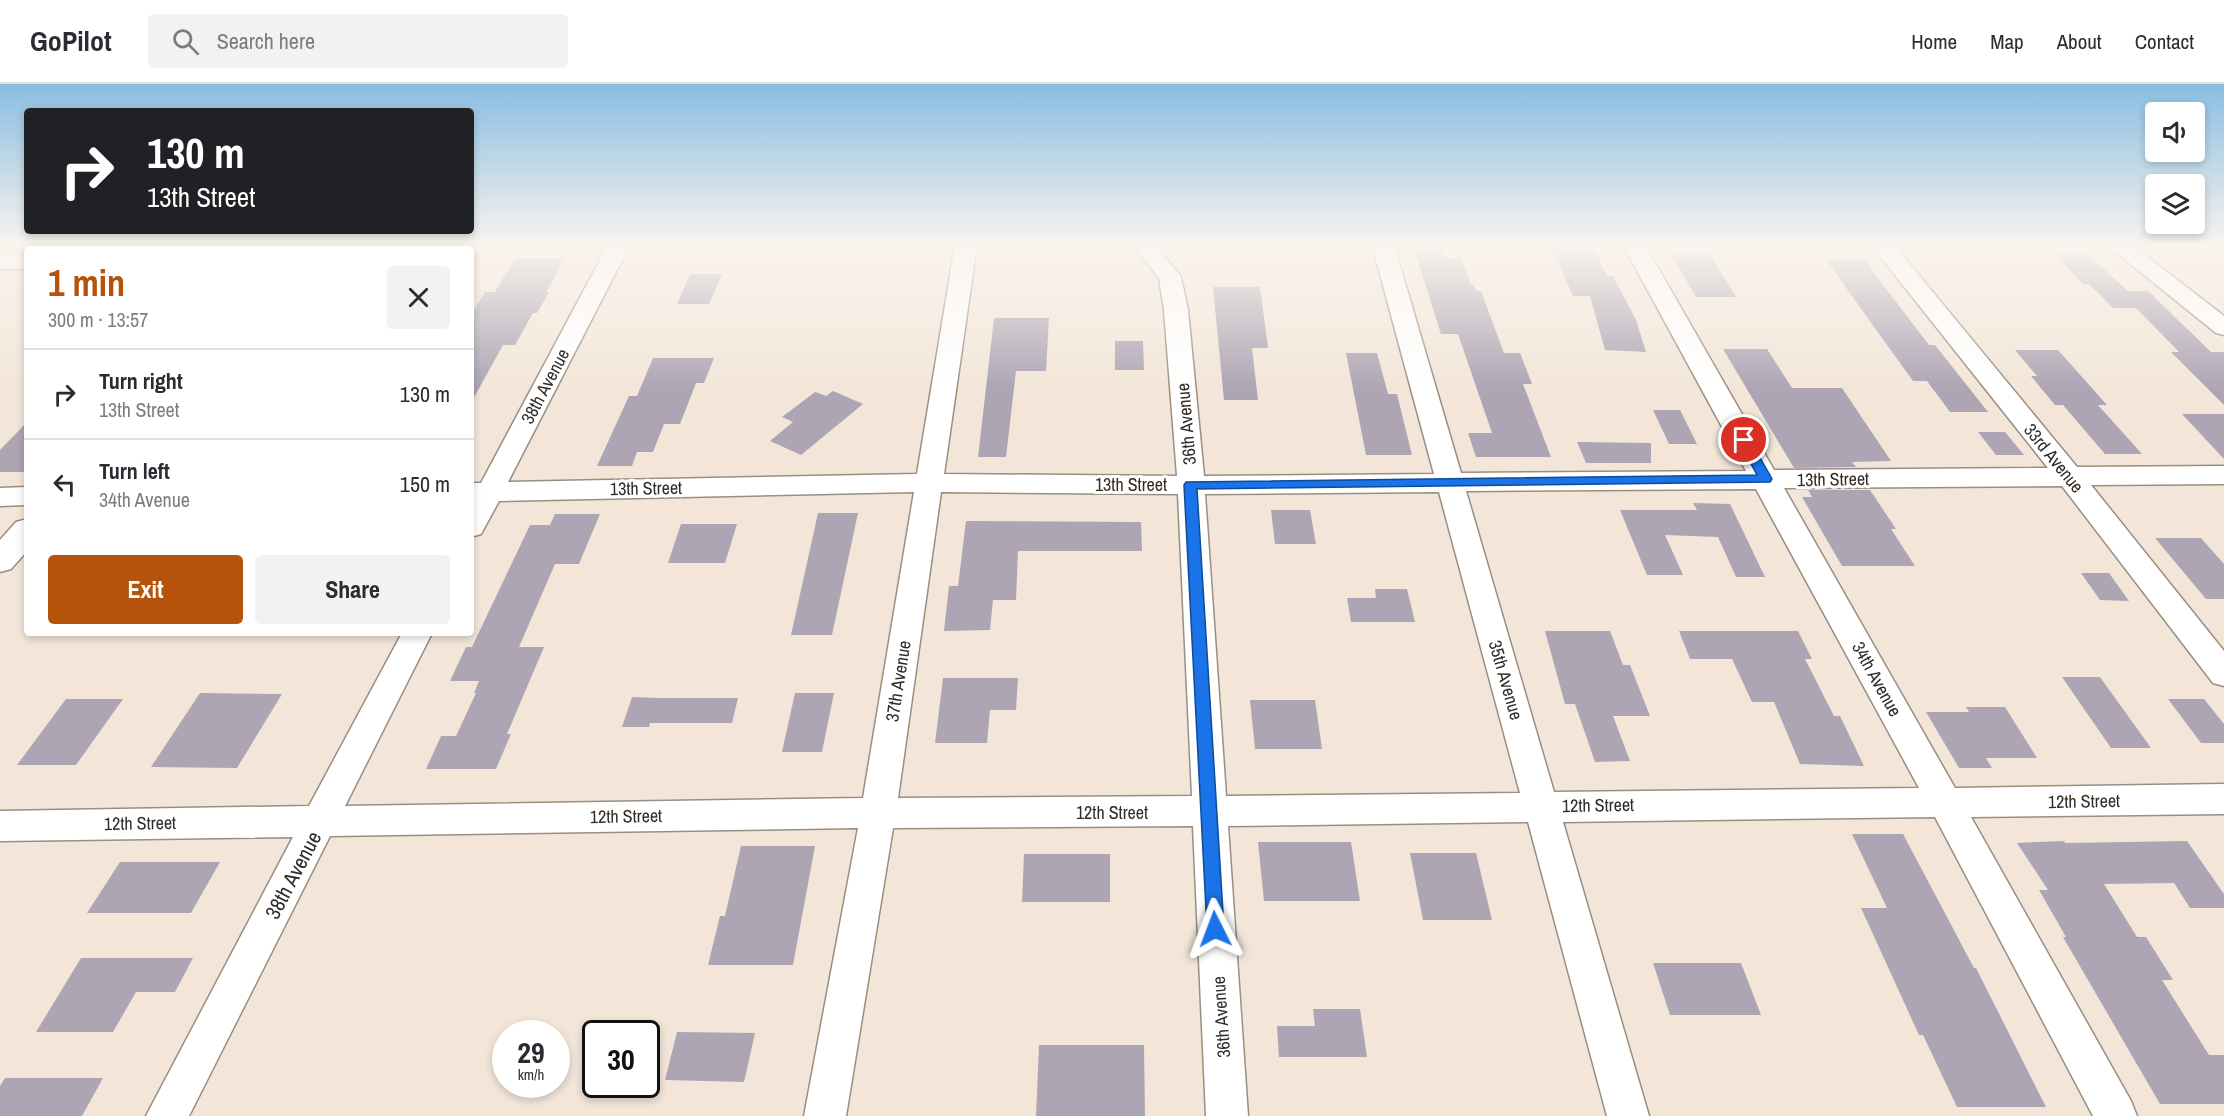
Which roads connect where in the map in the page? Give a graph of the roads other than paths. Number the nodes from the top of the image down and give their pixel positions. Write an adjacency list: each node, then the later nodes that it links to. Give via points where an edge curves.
1 (592, 293): 15 (street, 38th Avenue)
2 (958, 293): 13 (street, 37th Avenue)
3 (1173, 293): 14 (street, 36th Avenue)
4 (1397, 293): 12 (street, 35th Avenue)
5 (1661, 293): 11 (street, 34th Avenue)
6 (1920, 293): 10 (street, 33rd Avenue)
7 (2180, 293): 8 (street)
8 (2224, 328)
9 (2224, 475): 10 (street, 13th Street)
10 (2069, 476): 11 (street, 13th Street); 22 (street, 33rd Avenue)
11 (1766, 479): 12 (street, 13th Street); 24 (street, 34th Avenue)
12 (1450, 482): 14 (street, 13th Street); 25 (street, 35th Avenue)
13 (928, 483): 14 (street, 13th Street); 15 (street, 13th Street); 27 (street, 37th Avenue)
14 (1191, 485): 26 (street, 36th Avenue)
15 (480, 492): 18 (street, 38th Avenue)
16 (0, 496): 17 (street)
17 (24, 496)
18 (474, 515)
19 (24, 534): 20 (street)
20 (0, 561)
21 (415, 636): 28 (street, 38th Avenue)
22 (2224, 674)
23 (2224, 799): 24 (street, 12th Street)
24 (1945, 802): 25 (street, 12th Street); 34 (street, 34th Avenue)
25 (1542, 806): 26 (street, 12th Street); 33 (street, 35th Avenue)
26 (1208, 812): 27 (street, 12th Street); 32 (street, 36th Avenue)
27 (878, 813): 28 (street, 12th Street); 31 (street, 37th Avenue)
28 (322, 820): 29 (street, 12th Street); 30 (street, 38th Avenue)
29 (0, 826)
30 (167, 1116)
31 (825, 1116)
32 (1227, 1116)
33 (1628, 1116)
34 (2116, 1116)

